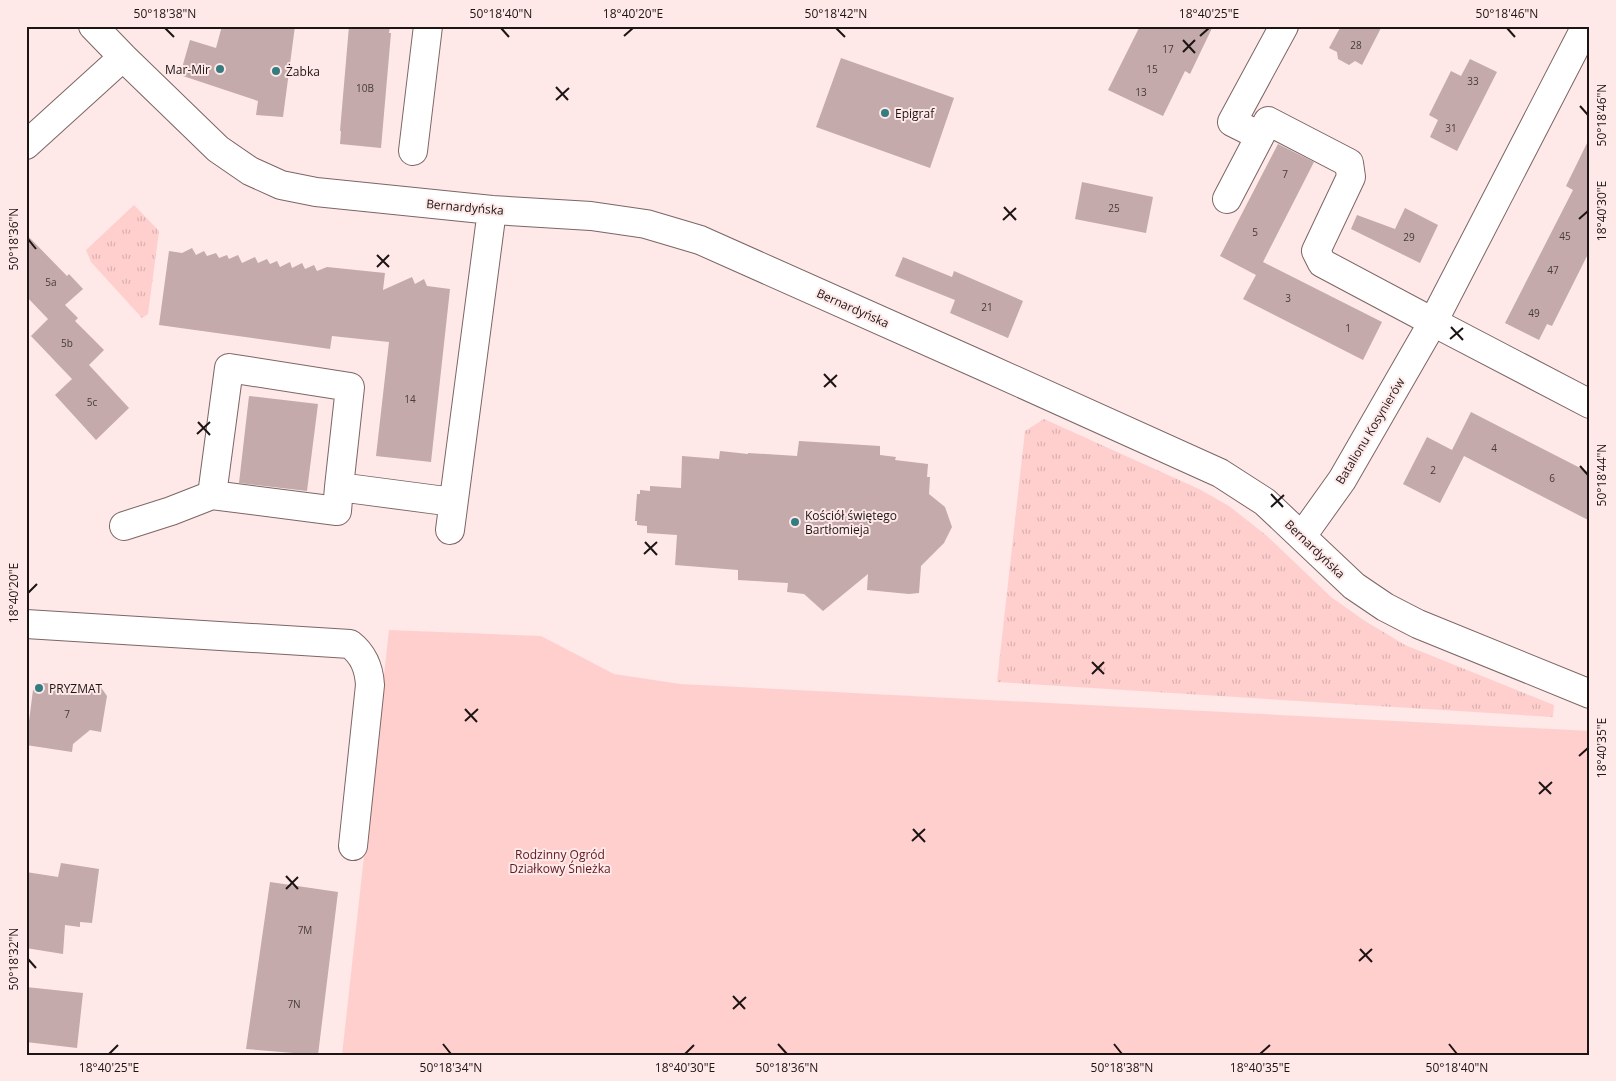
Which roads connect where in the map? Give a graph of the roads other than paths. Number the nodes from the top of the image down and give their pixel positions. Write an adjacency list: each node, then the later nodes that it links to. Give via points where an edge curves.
1 (93, 26): 5 (street, Bernardyńska)
2 (428, 26): 8 (street)
3 (1284, 26): 6 (street, via 1232,122)
4 (1583, 32): 11 (street, Batalionu Kosynierów)
5 (123, 57): 7 (street); 10 (street, Bernardyńska, via 222,153 281,185 316,192)
6 (1260, 136): 9 (street); 11 (street, via 1268,122 1349,164 1352,177 1316,251 1322,263)
7 (26, 145)
8 (413, 151)
9 (1227, 199)
10 (492, 210): 15 (street); 18 (street, Bernardyńska, via 637,222 700,240 1220,473 1265,502)
11 (1434, 322): 12 (street); 18 (street, Batalionu Kosynierów, via 1342,480)
12 (1590, 404)
13 (339, 487): 14 (street, via 338,511); 14 (street, via 350,387 229,368); 15 (street)
14 (212, 495): 16 (street)
15 (453, 502): 17 (street)
16 (124, 526)
17 (450, 530)
18 (1302, 536): 20 (street, Bernardyńska, via 1354,586 1385,607 1418,624)
19 (26, 624): 21 (street, via 350,644 365,661 370,685)
20 (1590, 694)
21 (353, 846)

